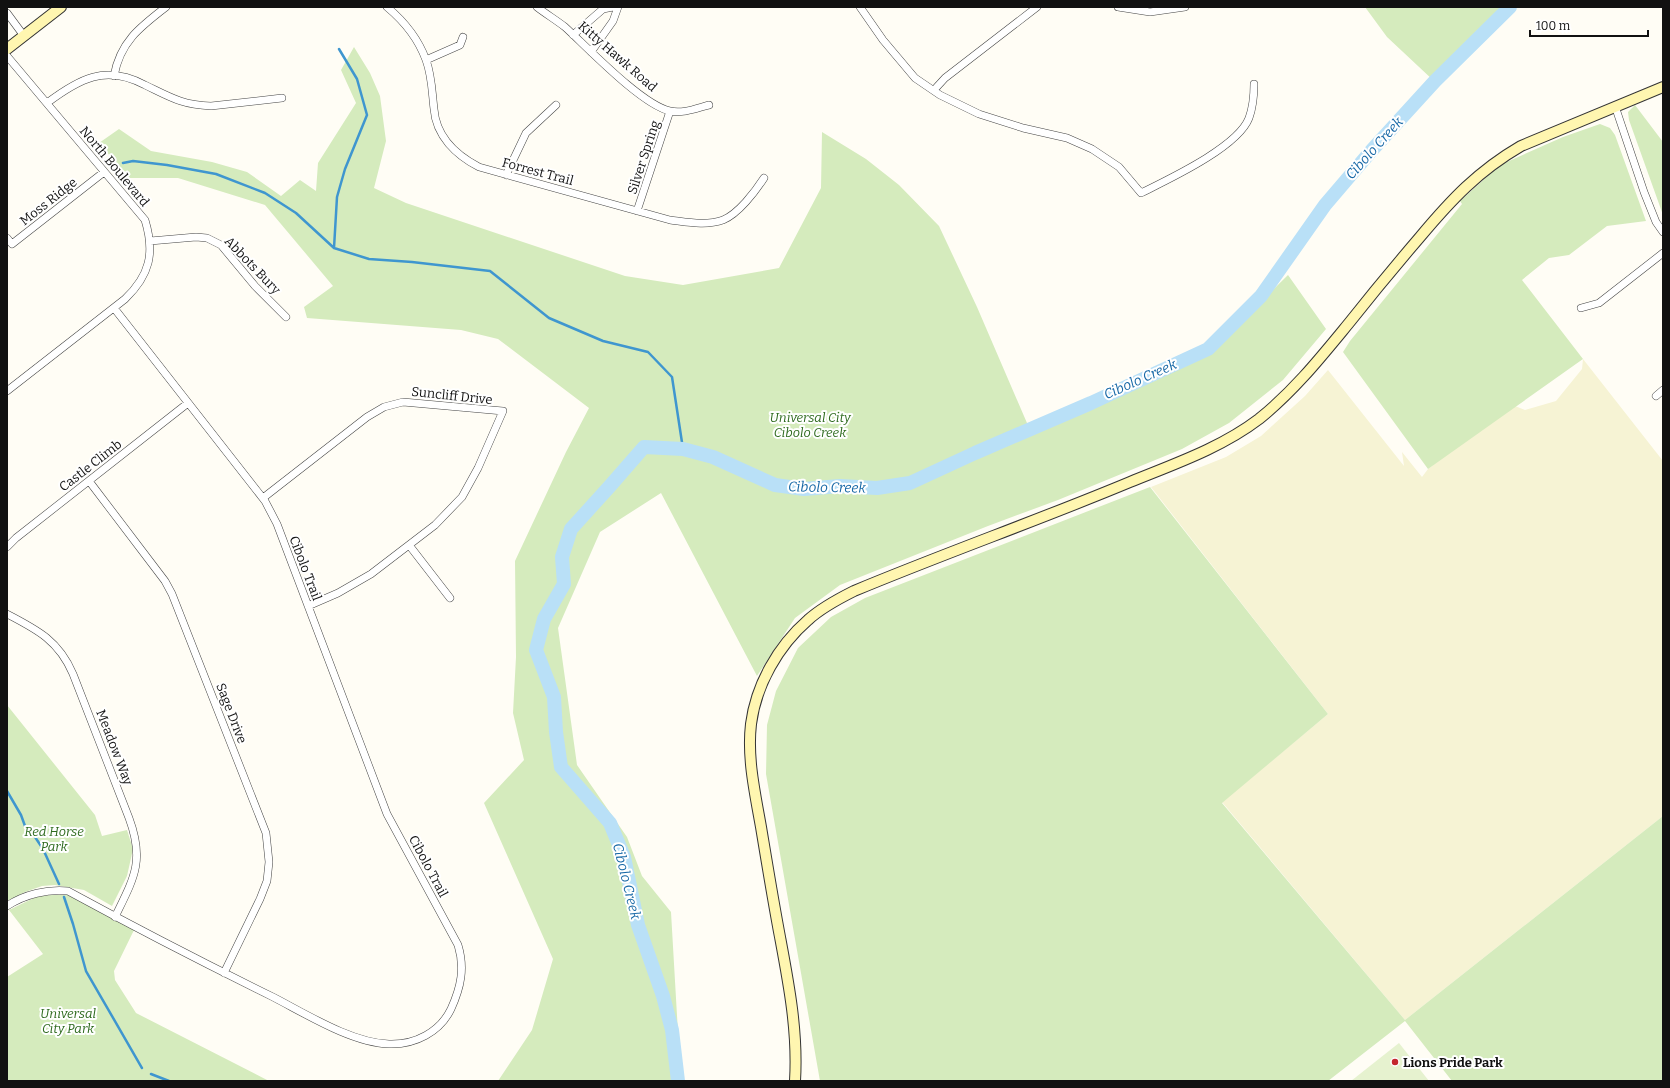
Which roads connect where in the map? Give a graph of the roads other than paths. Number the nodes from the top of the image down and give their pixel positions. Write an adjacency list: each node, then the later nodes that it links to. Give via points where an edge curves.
1 (61, 7): 13 (main road)
2 (166, 7): 19 (street, via 130,38 121,52)
3 (386, 7): 18 (street, Forrest Trail, via 403,21 416,38)
4 (537, 7): 12 (street, Kitty Hawk Road)
5 (613, 7): 12 (street, via 603,10)
6 (618, 7): 16 (street, via 613,21)
7 (1037, 7): 22 (street, via 945,78)
8 (1118, 7): 9 (street, via 1150,12)
9 (1185, 7)
10 (863, 8): 22 (street, via 883,40 915,78)
11 (7, 13): 13 (street)
12 (573, 35): 16 (street, Kitty Hawk Road)
13 (24, 36): 15 (main road)
14 (463, 37): 18 (street, via 460,45)
15 (7, 49)
16 (591, 52): 28 (street, Kitty Hawk Road, via 644,98 661,109)
17 (7, 56): 24 (street, North Boulevard)
18 (426, 60): 30 (street, Forrest Trail, via 433,92 435,118 444,138 466,160)
19 (114, 76): 23 (street, via 144,84 170,98 195,105 211,106); 24 (street, via 96,76 81,80)
20 (1254, 84): 22 (street, via 1249,119 1235,138 1207,157 1140,193 1119,167 1092,149 1067,138 979,114)
21 (1663, 87): 27 (main road)
22 (934, 90)
23 (282, 98)
24 (47, 104): 29 (street, North Boulevard)
25 (556, 105): 30 (street, via 526,133)
26 (709, 105): 28 (street, Kitty Hawk Road, via 686,111)
27 (1615, 106): 33 (street, via 1644,192 1656,222); 54 (main road, via 1521,146 1476,177 1438,216 1307,375 1290,393 1241,432 1196,455 854,591 807,620 789,640 773,663 758,694 751,725 750,746 755,791 792,1003 796,1052)
28 (670, 111): 32 (street, Silver Spring)
29 (104, 172): 34 (street, Moss Ridge, via 12,244); 35 (street, North Boulevard, via 145,220)
30 (506, 175): 32 (street, Forrest Trail)
31 (764, 178): 32 (street, Forrest Trail, via 737,210 723,220 691,223 670,220)
32 (638, 210)
33 (1663, 232)
34 (7, 238)
35 (150, 241): 37 (street, North Boulevard, via 148,265 143,278 135,290); 39 (street, Abbots Bury, via 196,237 207,238 221,245 255,286)
36 (1663, 252): 38 (street, via 1599,303)
37 (114, 308): 41 (street, North Boulevard); 43 (street, Cibolo Trail)
38 (1581, 308)
39 (286, 317)
40 (1663, 390): 42 (street)
41 (7, 391)
42 (1656, 396)
43 (188, 403): 44 (street, Castle Climb); 45 (street, Cibolo Trail)
44 (89, 481): 47 (street, Castle Climb); 53 (street, Sage Drive, via 165,581 172,594 266,833 269,857 267,881)
45 (263, 498): 46 (street, Suncliff Drive, via 384,406 403,402 503,412 462,497 435,525); 49 (street, Cibolo Trail, via 277,524)
46 (409, 545): 48 (street); 49 (street, Suncliff Drive, via 371,574)
47 (7, 547)
48 (450, 598)
49 (308, 606): 53 (street, Cibolo Trail, via 387,814 458,945 462,963 461,980 456,999 448,1014 433,1031 419,1039 401,1044 388,1044 369,1042 352,1036)
50 (7, 614): 52 (street, Meadow Way, via 45,635 65,657 74,674 129,818 136,840 136,869 133,881)
51 (7, 906): 52 (street, Cibolo Trail, via 39,893 68,891)
52 (115, 916): 53 (street, Cibolo Trail)
53 (224, 973)
54 (795, 1081)

